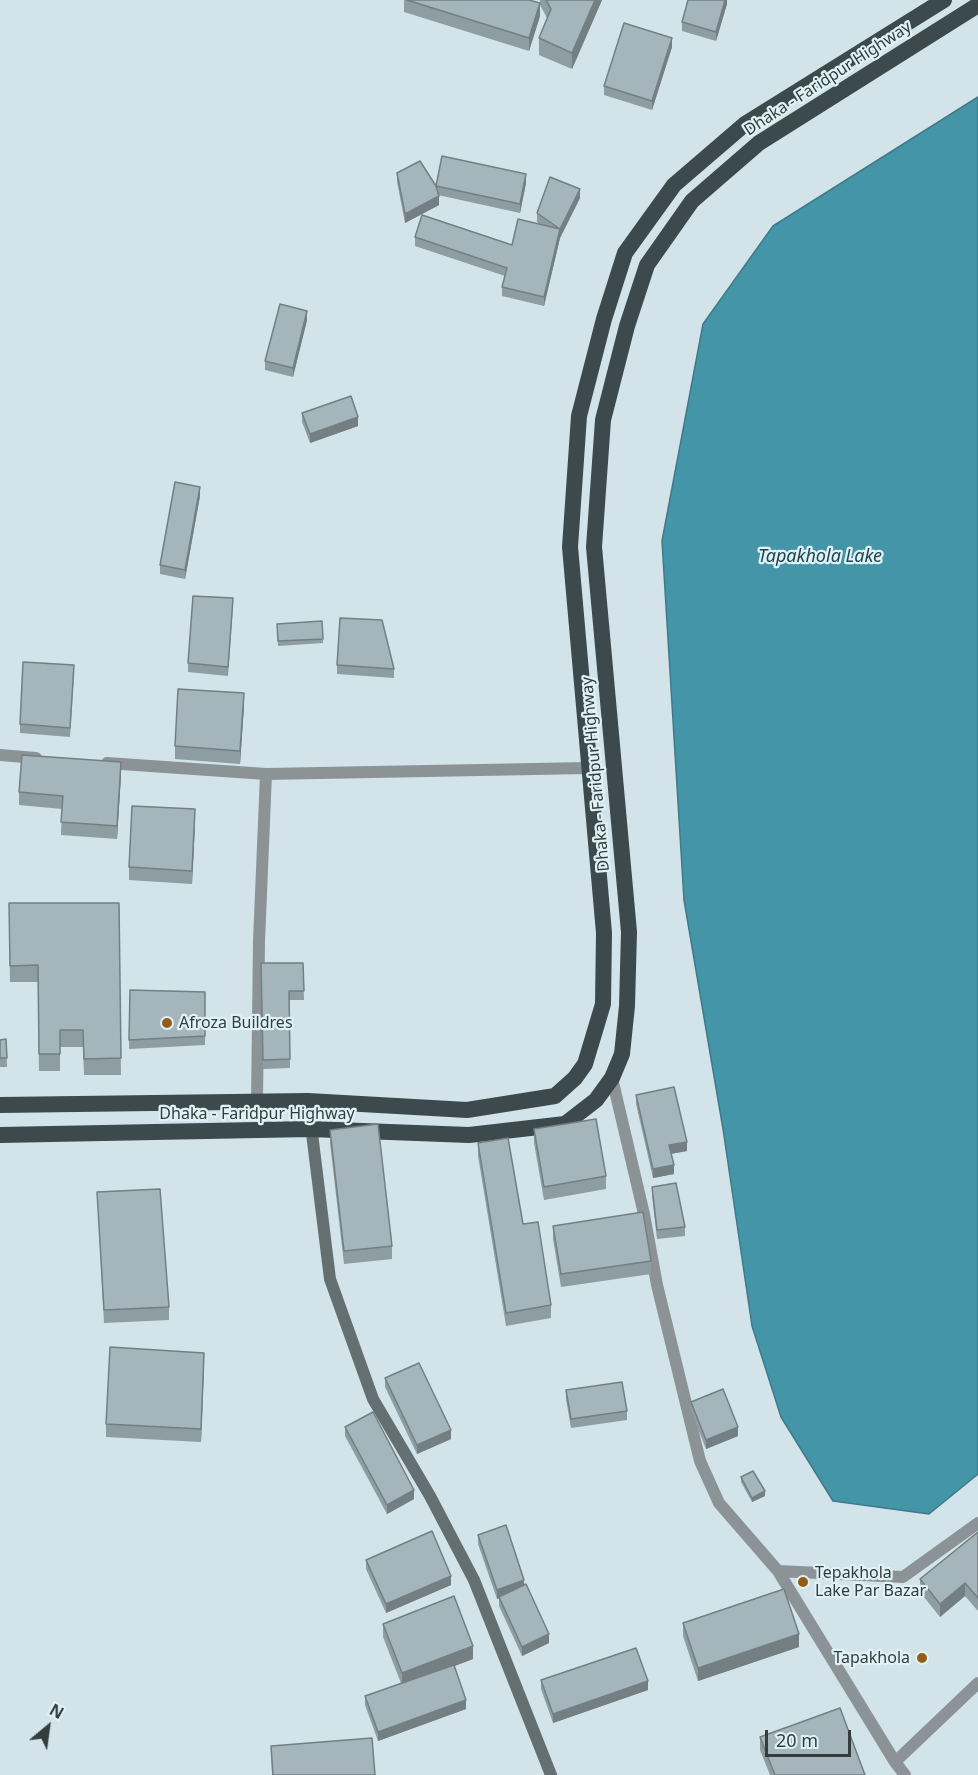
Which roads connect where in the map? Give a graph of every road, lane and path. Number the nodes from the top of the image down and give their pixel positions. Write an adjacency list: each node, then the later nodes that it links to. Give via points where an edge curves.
1 (944, 0): 3 (highway, Dhaka - Faridpur Highway, via 745,124 674,185 625,253)
2 (978, 5): 4 (highway, Dhaka - Faridpur Highway, via 759,143 692,201 647,265)
3 (579, 416): 4 (highway); 8 (highway, Dhaka - Faridpur Highway, via 570,548)
4 (603, 420): 10 (highway, Dhaka - Faridpur Highway, via 594,548 629,932 622,1054)
5 (0, 755): 6 (street)
6 (46, 759)
7 (93, 762): 9 (street)
8 (588, 768): 9 (street); 11 (highway, Dhaka - Faridpur Highway, via 604,933 603,1004 585,1064 574,1078 555,1096 467,1110)
9 (266, 774): 12 (street)
10 (612, 1078): 14 (highway, Dhaka - Faridpur Highway, via 596,1100 565,1124 469,1135); 17 (street, via 700,1461 719,1503)
11 (309, 1101): 12 (highway, Dhaka - Faridpur Highway); 14 (main road)
12 (257, 1102): 13 (highway, Dhaka - Faridpur Highway)
13 (0, 1105)
14 (310, 1130): 15 (highway, Dhaka - Faridpur Highway); 20 (main road, via 330,1279 374,1399 474,1580)
15 (0, 1135)
16 (978, 1523): 17 (street, via 903,1577)
17 (778, 1571): 19 (street)
18 (978, 1683): 19 (street)
19 (895, 1762): 21 (street)
20 (551, 1775)
21 (906, 1775)

